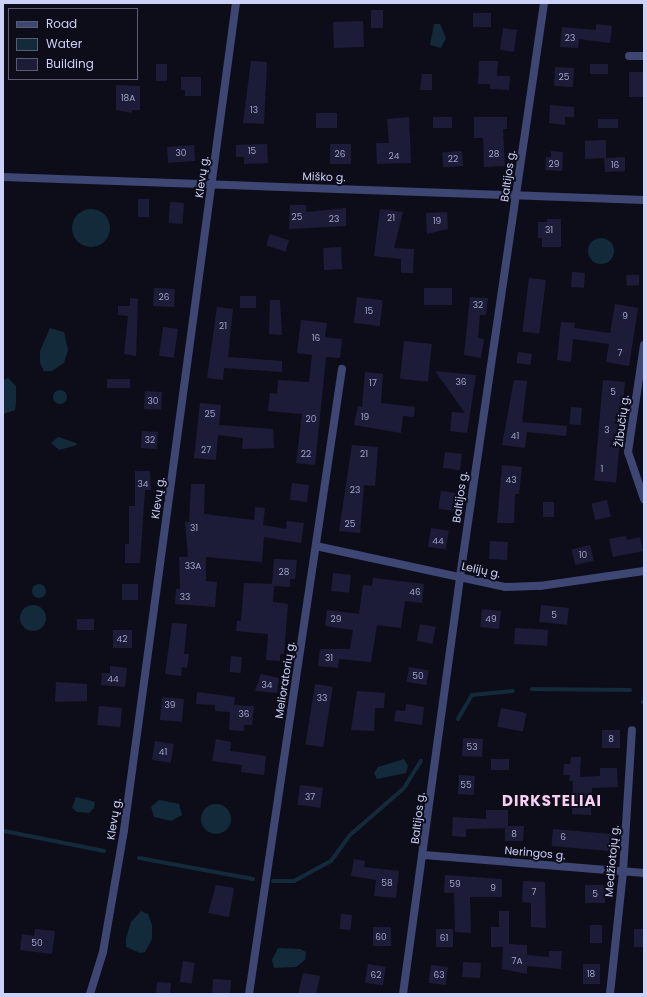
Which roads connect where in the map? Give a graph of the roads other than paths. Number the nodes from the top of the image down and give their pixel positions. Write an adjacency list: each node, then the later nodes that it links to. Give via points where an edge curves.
1 (236, 3): 6 (street, Klevų g.)
2 (544, 3): 7 (street, Baltijos g.)
3 (629, 56): 4 (street)
4 (644, 56)
5 (3, 177): 6 (street, Miško g.)
6 (212, 184): 7 (street, Miško g.); 19 (street, Klevų g., via 124,830 102,952)
7 (517, 193): 8 (street, Miško g.); 14 (street, Baltijos g.)
8 (644, 200)
9 (644, 345): 11 (street, Žibučių g., via 628,452)
10 (342, 370): 12 (street, Melioratorių g.)
11 (644, 499)
12 (316, 546): 14 (street, Lelijų g.); 20 (street, Melioratorių g.)
13 (644, 571): 14 (street, Lelijų g., via 540,586 505,587)
14 (460, 577): 16 (street, Baltijos g.)
15 (632, 730): 17 (street, Medžiotojų g.)
16 (424, 855): 17 (street, Neringos g.); 21 (street, Baltijos g.)
17 (623, 872): 18 (street, Neringos g.); 22 (street, Medžiotojų g.)
18 (644, 873)
19 (90, 994)
20 (249, 994)
21 (404, 994)
22 (610, 994)

